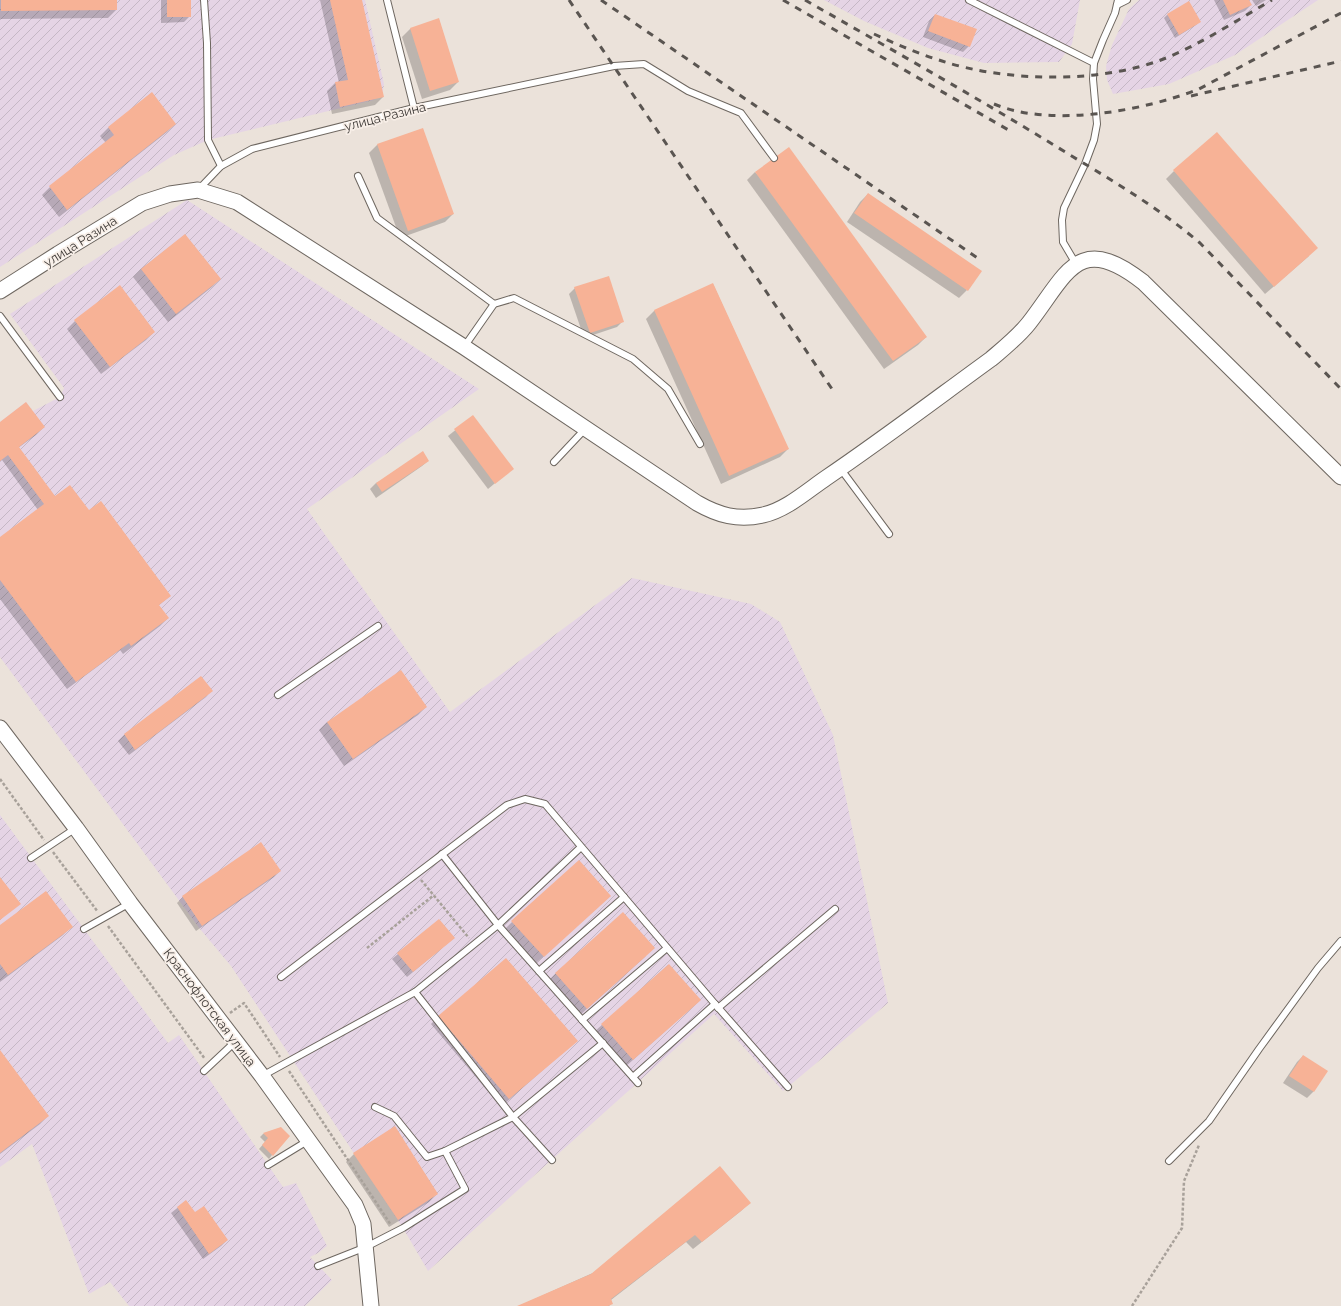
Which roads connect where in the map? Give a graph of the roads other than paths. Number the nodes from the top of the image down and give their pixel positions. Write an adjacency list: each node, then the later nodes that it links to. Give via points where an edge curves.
1 (204, 0): 9 (lane, via 208,140)
2 (387, 0): 7 (lane)
3 (969, 0): 6 (lane)
4 (1127, 0): 5 (lane)
5 (1118, 3): 6 (lane)
6 (1094, 63): 12 (lane, via 1097,124 1094,140 1064,208 1062,220 1063,242)
7 (414, 108): 8 (lane, улица Разина, via 614,66 644,64 688,90 741,113); 9 (lane, улица Разина, via 252,149)
8 (774, 158)
9 (221, 166): 11 (lane, улица Разина)
10 (358, 176): 14 (lane, via 377,218)
11 (198, 190): 13 (street, улица Разина, via 142,202); 16 (street, via 237,202)
12 (1076, 264): 21 (street, via 1054,287 1028,324 1011,342 985,364); 22 (street, via 1090,258 1103,259 1129,271 1143,282)
13 (0, 291)
14 (494, 304): 16 (lane); 19 (lane, via 514,298 633,359 668,389)
15 (0, 316): 17 (lane)
16 (464, 347): 18 (street)
17 (60, 397)
18 (586, 428): 20 (lane); 21 (street, via 697,503 721,515 749,517 781,509)
19 (700, 444)
20 (554, 462)
21 (840, 468): 23 (lane)
22 (1341, 477)
23 (889, 534)
24 (378, 626): 25 (lane)
25 (278, 695)
26 (0, 728): 27 (street, Краснофлотская улица)
27 (76, 828): 30 (lane); 32 (street, Краснофлотская улица)
28 (582, 847): 29 (lane, via 545,804 525,799 507,804); 31 (lane); 34 (lane)
29 (442, 854): 34 (lane); 39 (lane)
30 (31, 858)
31 (624, 897): 37 (lane); 38 (lane)
32 (130, 903): 35 (lane); 43 (street, Краснофлотская улица)
33 (835, 909): 41 (lane)
34 (498, 925): 38 (lane); 40 (lane)
35 (84, 929)
36 (1341, 941): 55 (lane, via 1254,1055 1209,1121)
37 (667, 948): 41 (lane); 42 (lane)
38 (539, 971): 42 (lane)
39 (281, 977)
40 (415, 992): 46 (lane); 51 (lane)
41 (716, 1006): 47 (lane); 49 (lane)
42 (582, 1020): 44 (lane)
43 (236, 1041): 45 (lane); 46 (street, Краснофлотская улица)
44 (603, 1043): 47 (lane); 51 (lane)
45 (204, 1071)
46 (262, 1076): 52 (street, Краснофлотская улица)
47 (633, 1077): 48 (lane)
48 (638, 1083)
49 (788, 1087)
50 (375, 1107): 53 (lane, via 394,1116 427,1158)
51 (513, 1117): 53 (lane); 54 (lane)
52 (309, 1140): 56 (lane); 57 (street, Краснофлотская улица, via 355,1205 363,1224)
53 (445, 1151): 57 (lane, via 465,1189)
54 (552, 1160)
55 (1169, 1161)
56 (268, 1165)
57 (366, 1247): 58 (lane); 59 (street, Краснофлотская улица)
58 (318, 1266)
59 (371, 1306)

